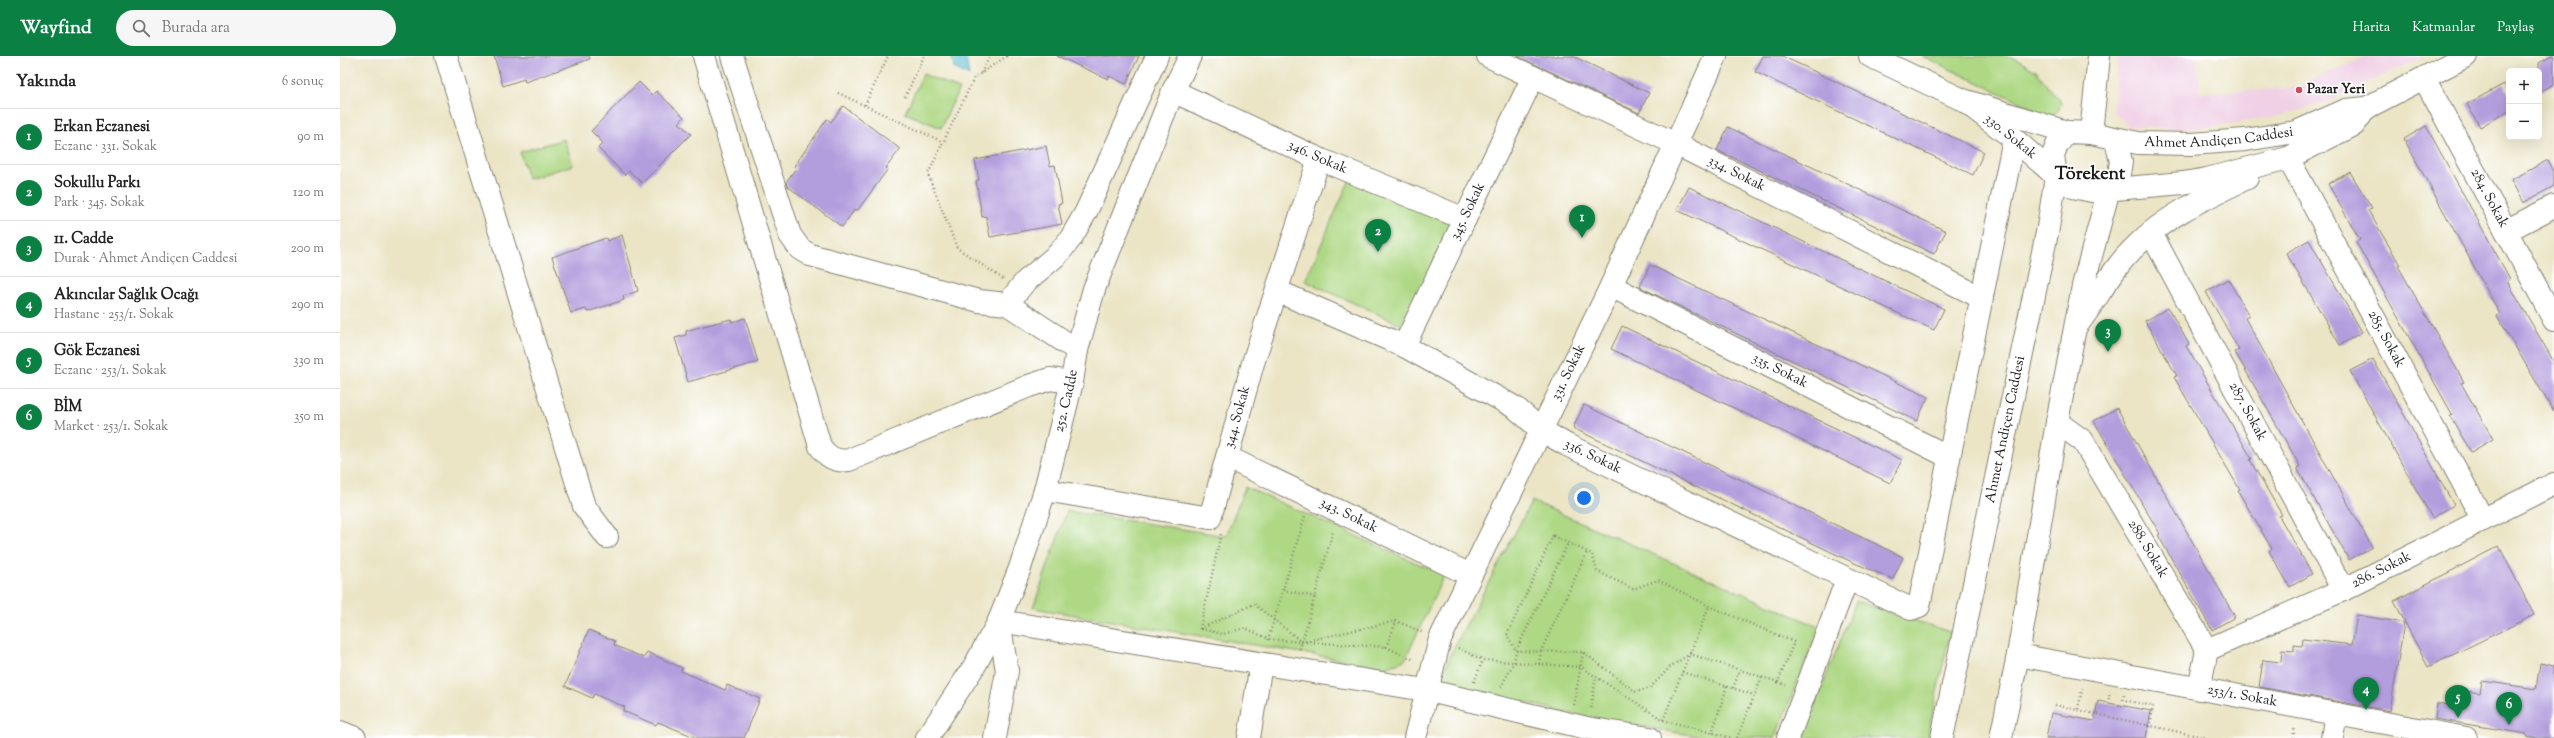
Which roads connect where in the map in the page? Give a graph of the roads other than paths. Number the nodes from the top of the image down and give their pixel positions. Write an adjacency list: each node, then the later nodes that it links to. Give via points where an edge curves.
1 (446, 56): 45 (main road, via 584,506)
2 (704, 56): 37 (main road, via 820,446 824,452 836,460 849,460 1029,386 1050,379)
3 (732, 56): 31 (main road, via 790,235 800,249 810,255 979,301)
4 (1158, 56): 31 (main road, via 1086,212 1071,238)
5 (1190, 56): 13 (main road, 252. Cadde)
6 (1488, 56): 11 (main road, 334. Sokak)
7 (1716, 56): 20 (main road, 331. Sokak)
8 (1870, 56): 14 (main road, 330. Sokak)
9 (2099, 56): 17 (main road)
10 (2466, 56): 12 (main road, Ahmet Andiçen Caddesi)
11 (1533, 77): 20 (main road, 334. Sokak); 26 (main road, 345. Sokak)
12 (2424, 78): 15 (main road, Ahmet Andiçen Caddesi); 27 (main road, 284. Sokak)
13 (1173, 91): 22 (main road, 346. Sokak); 36 (main road, 252. Cadde, via 1096,283)
14 (1963, 100): 16 (main road, 330. Sokak); 18 (main road, 330. Sokak)
15 (2366, 108): 19 (main road, Ahmet Andiçen Caddesi, via 2346,110 2296,132 2264,138 2168,144); 21 (main road, Ahmet Andiçen Caddesi, via 2354,125)
16 (2067, 132): 17 (main road, Ahmet Andiçen Caddesi); 23 (main road, via 2053,155)
17 (2091, 133): 19 (main road, Ahmet Andiçen Caddesi)
18 (2014, 138): 23 (main road, 330. Sokak); 32 (main road)
19 (2116, 140): 24 (main road, via 2121,162 2119,174)
20 (1676, 144): 29 (main road, 331. Sokak); 32 (main road, 334. Sokak)
21 (2288, 158): 24 (main road, Ahmet Andiçen Caddesi, via 2183,183); 28 (main road, via 2188,207); 44 (main road, 285. Sokak)
22 (1319, 159): 26 (main road, 346. Sokak); 30 (main road, 344. Sokak)
23 (2056, 176): 24 (main road, Ahmet Andiçen Caddesi, via 2068,185 2083,190); 65 (main road, Ahmet Andiçen Caddesi, via 2048,228)
24 (2109, 189): 34 (main road, via 2083,286)
25 (2554, 206): 27 (main road)
26 (1465, 219): 35 (main road, 345. Sokak)
27 (2506, 231): 33 (main road, 284. Sokak)
28 (2151, 233): 34 (main road, via 2121,263); 48 (main road, 287. Sokak)
29 (1611, 286): 39 (main road, 331. Sokak); 41 (main road, 335. Sokak)
30 (1277, 291): 35 (main road, 336. Sokak); 40 (main road, 344. Sokak, via 1252,363)
31 (1013, 297): 36 (main road)
32 (1982, 298): 41 (main road)
33 (2554, 320)
34 (2076, 326): 38 (main road)
35 (1404, 346): 39 (main road, 336. Sokak, via 1516,408)
36 (1077, 350): 37 (main road, 252. Cadde)
37 (1072, 382): 43 (main road, 252. Cadde)
38 (2058, 422): 50 (main road, 288. Sokak, via 2083,441); 51 (main road)
39 (1541, 430): 46 (main road, 331. Sokak); 47 (main road, 336. Sokak, via 1567,445)
40 (1227, 457): 43 (main road, 344. Sokak, via 1210,518); 46 (main road, 343. Sokak)
41 (1949, 457): 47 (main road, 336. Sokak, via 1919,606 1911,609)
42 (2554, 484): 44 (main road, 286. Sokak)
43 (1045, 490): 49 (main road, 252. Cadde, via 1031,539)
44 (2483, 520): 48 (main road, 286. Sokak)
45 (607, 537)
46 (1470, 575): 54 (main road, 331. Sokak, via 1440,639)
47 (1847, 579): 64 (main road)
48 (2343, 590): 50 (main road, 286. Sokak)
49 (999, 621): 52 (main road); 59 (main road, 252. Cadde, via 975,665); 60 (main road, via 1007,671)
50 (2206, 650): 53 (main road)
51 (2018, 655): 53 (main road, 253/1. Sokak); 66 (main road)
52 (1262, 664): 54 (main road); 61 (main road)
53 (2199, 689): 55 (main road, 253/1. Sokak)
54 (1425, 690): 56 (main road); 62 (main road, 331. Sokak)
55 (2336, 714): 67 (main road); 68 (main road, 253/1. Sokak)
56 (1581, 730): 63 (main road)
57 (340, 732): 58 (main road)
58 (355, 738)
59 (928, 738)
60 (995, 738)
61 (1249, 738)
62 (1415, 738)
63 (1650, 738)
64 (1788, 738)
65 (1942, 738)
66 (2002, 738)
67 (2332, 738)
68 (2466, 738)

